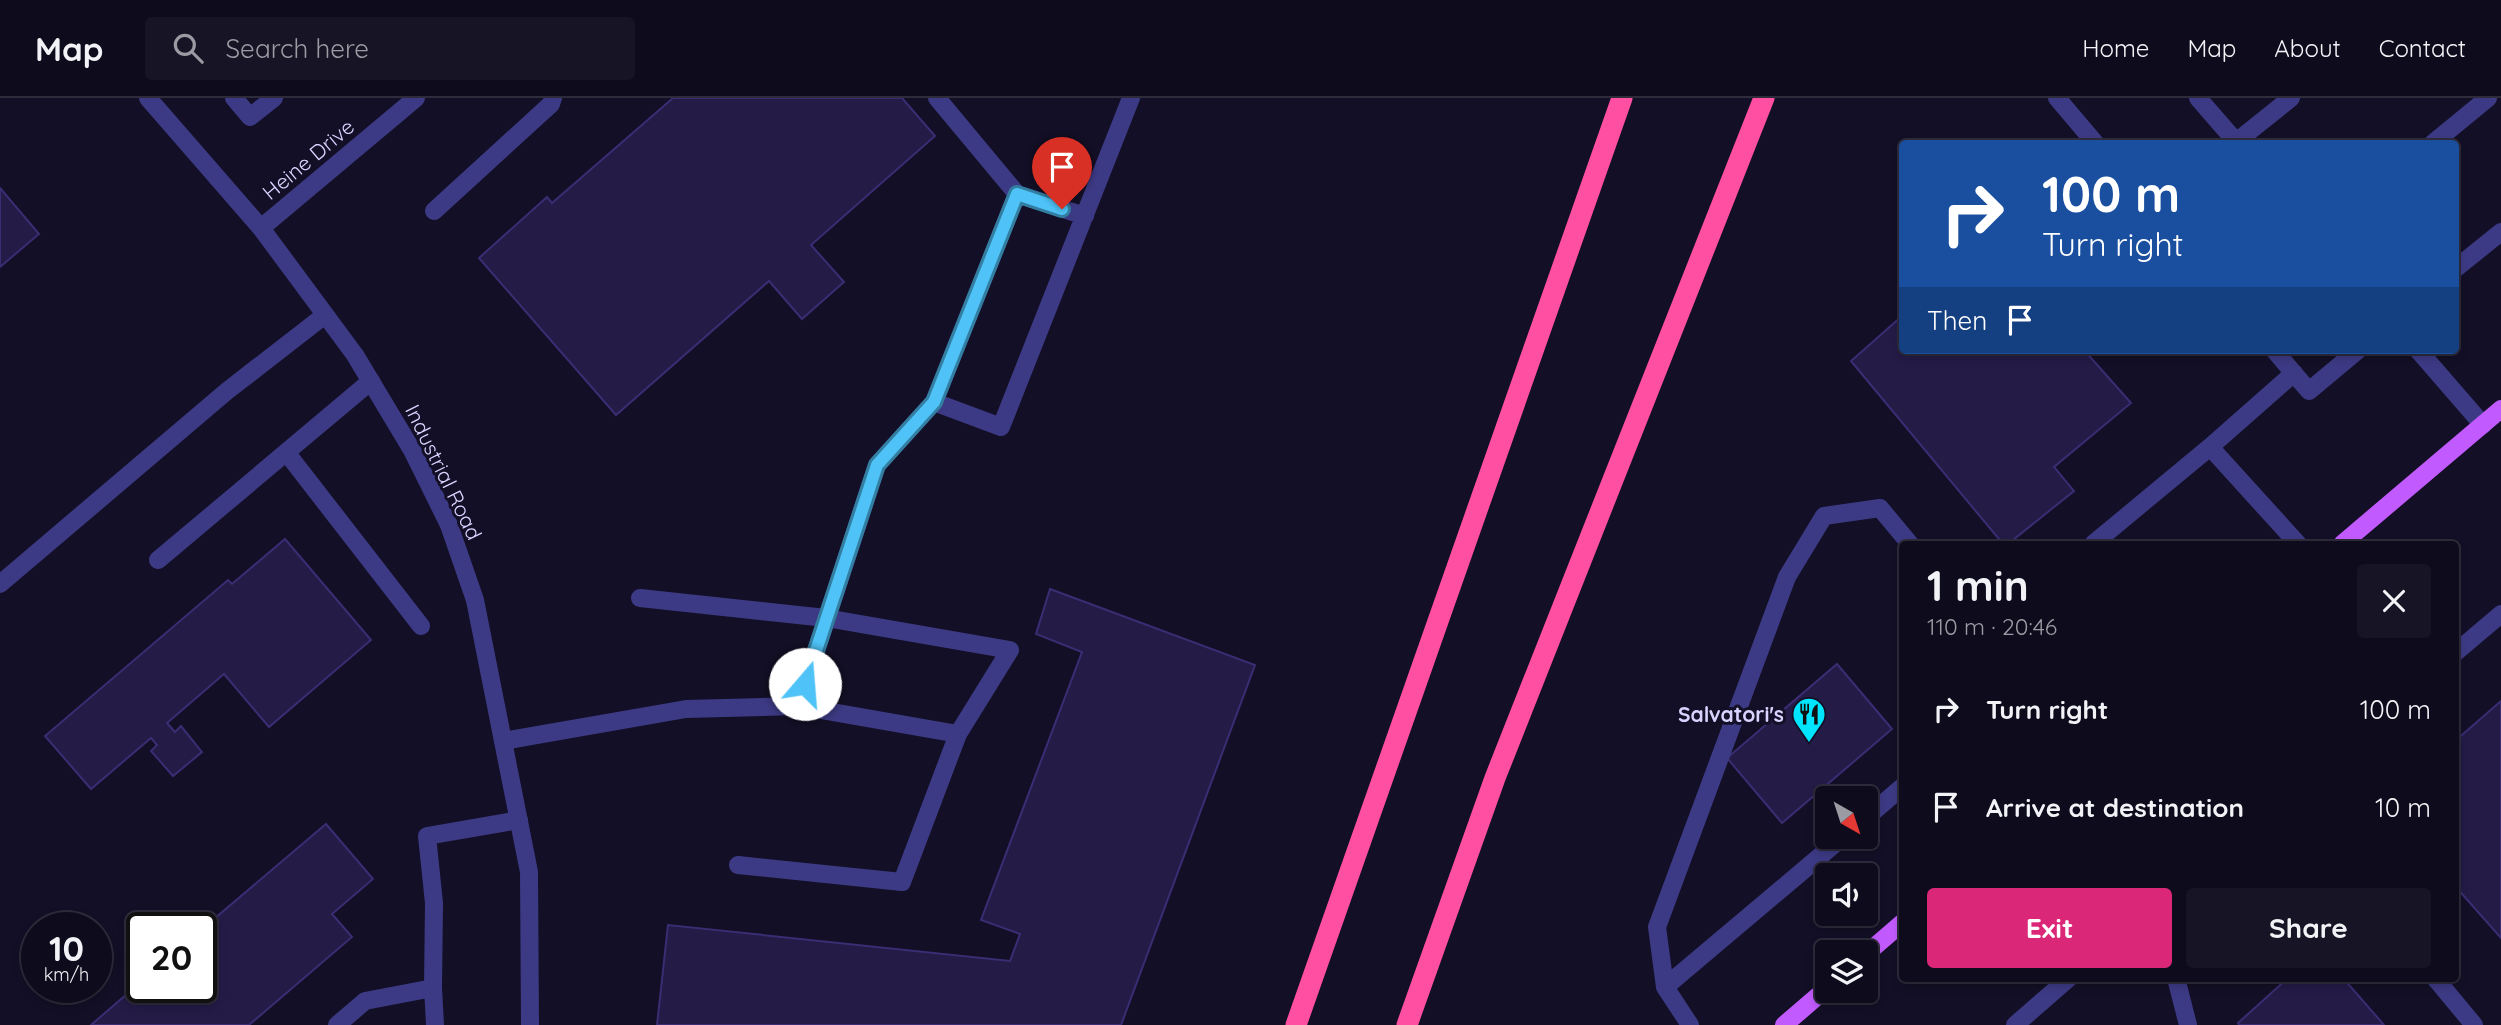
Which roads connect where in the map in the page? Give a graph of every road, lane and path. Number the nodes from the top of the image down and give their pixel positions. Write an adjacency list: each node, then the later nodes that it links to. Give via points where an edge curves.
1 (148, 98): 21 (street, Industrial Road)
2 (234, 98): 3 (street, via 250,117)
3 (274, 98)
4 (416, 98): 21 (street, Heine Drive)
5 (554, 98): 19 (street)
6 (937, 98): 18 (street)
7 (1131, 98): 20 (street)
8 (1622, 98): 65 (highway)
9 (1763, 98): 66 (highway, via 1495,778)
10 (2057, 98): 14 (street)
11 (2198, 98): 15 (street)
12 (2291, 98): 16 (street)
13 (2488, 98): 17 (street)
14 (2093, 140)
15 (2234, 140)
16 (2241, 140)
17 (2437, 140)
18 (1017, 194): 20 (street); 30 (street)
19 (434, 211)
20 (1085, 216): 30 (street, via 1001,427)
21 (261, 228): 24 (street, Industrial Road)
22 (2501, 232): 23 (street)
23 (2459, 266)
24 (325, 315): 29 (street, Industrial Road); 40 (street, via 227,391)
25 (2277, 354): 28 (street)
26 (2353, 354): 28 (street, via 2309,391)
27 (2421, 354): 32 (street)
28 (2294, 373): 33 (street)
29 (371, 381): 34 (street); 48 (street, Industrial Road, via 449,525 475,600)
30 (934, 402): 43 (street, via 877,465)
31 (2501, 409): 32 (main road)
32 (2483, 425): 38 (main road)
33 (2210, 447): 36 (street); 37 (street)
34 (286, 452): 39 (street); 44 (street)
35 (1908, 541): 59 (street, via 1880,508 1824,516 1787,577 1657,927)
36 (2097, 541)
37 (2295, 541)
38 (2346, 541)
39 (158, 560)
40 (0, 584)
41 (640, 598): 43 (street)
42 (2501, 614): 45 (street)
43 (827, 618): 46 (street); 47 (street, via 1010,650)
44 (421, 626)
45 (2459, 650)
46 (797, 706): 47 (street); 48 (street, via 686,709)
47 (958, 734): 53 (street, via 902,882)
48 (503, 741): 51 (street, Industrial Road)
49 (1899, 790): 50 (street)
50 (1878, 808)
51 (519, 820): 60 (street, via 427,836); 64 (street, Industrial Road, via 529,872)
52 (1829, 849): 59 (street)
53 (738, 865)
54 (1899, 926): 55 (main road)
55 (1878, 944)
56 (2064, 982): 69 (street)
57 (2177, 982): 70 (street)
58 (2438, 982): 71 (street)
59 (1665, 987): 67 (street)
60 (433, 988): 62 (street, via 365,1001); 63 (street)
61 (1815, 998): 68 (main road)
62 (337, 1025)
63 (435, 1025)
64 (530, 1025)
65 (1296, 1025)
66 (1407, 1025)
67 (1690, 1025)
68 (1784, 1025)
69 (2015, 1025)
70 (2188, 1025)
71 (2474, 1025)

